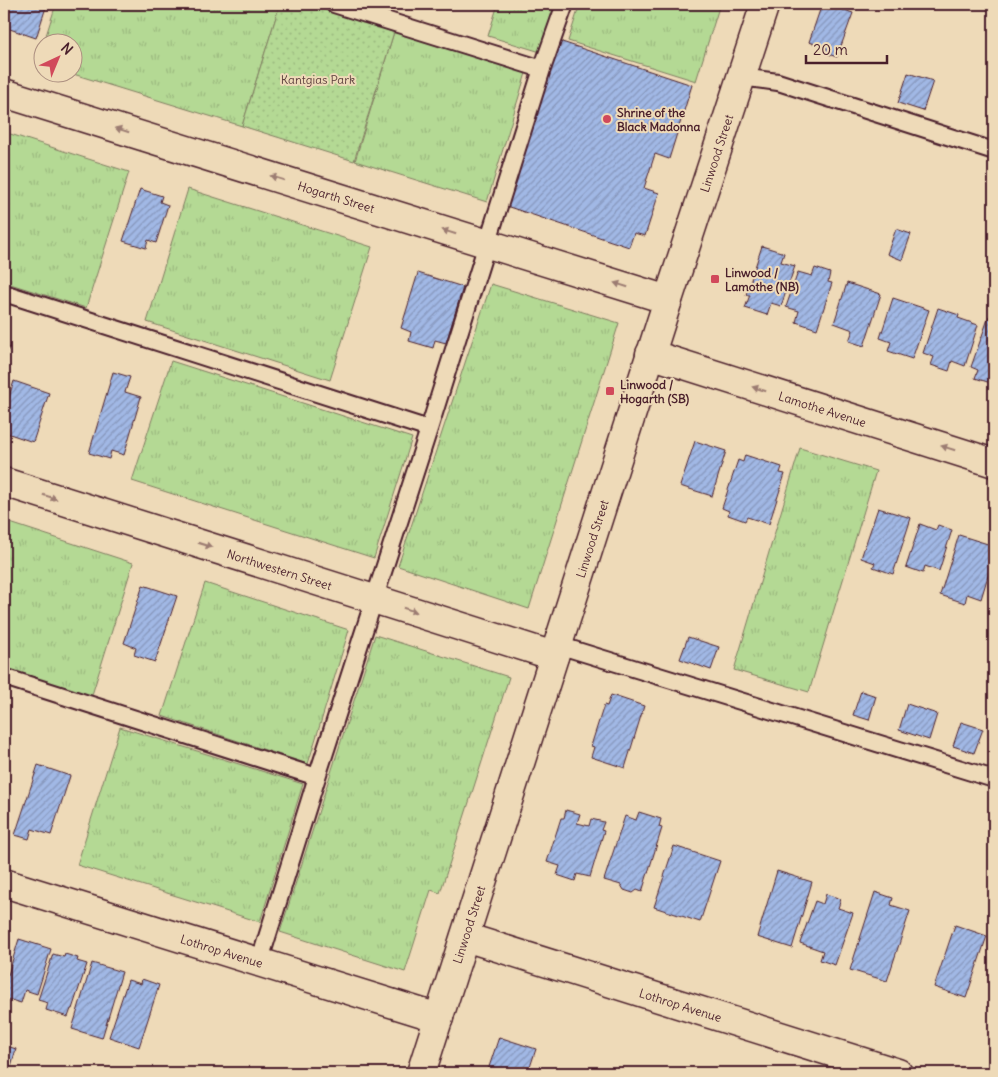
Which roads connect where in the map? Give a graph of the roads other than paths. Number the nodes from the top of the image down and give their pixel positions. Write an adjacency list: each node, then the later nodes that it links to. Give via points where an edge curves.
1 (334, 4): 4 (lane)
2 (565, 4): 4 (lane)
3 (765, 4): 5 (street, Linwood Street)
4 (542, 70): 8 (lane)
5 (741, 77): 7 (lane, via 778,82); 10 (street, Linwood Street)
6 (4, 94): 8 (street, Hogarth Street, one-way to 6)
7 (994, 151)
8 (487, 244): 10 (street, Hogarth Street, one-way to 8); 12 (lane)
9 (4, 293): 12 (lane)
10 (668, 300): 11 (street, Linwood Street)
11 (650, 354): 13 (street, Lamothe Avenue, one-way to 11); 16 (street, Linwood Street)
12 (429, 429): 15 (lane)
13 (994, 463)
14 (4, 482): 15 (street, Northwestern Street, one-way to 15)
15 (375, 599): 16 (street, Northwestern Street, one-way to 16); 18 (lane)
16 (556, 650): 19 (lane); 21 (street, Linwood Street)
17 (4, 677): 18 (lane)
18 (317, 777): 22 (lane)
19 (994, 779)
20 (4, 883): 22 (street, Lothrop Avenue)
21 (465, 937): 23 (street, Linwood Street); 25 (street, Lothrop Avenue)
22 (259, 963): 23 (street, Lothrop Avenue)
23 (439, 1018): 24 (street, Linwood Street)
24 (421, 1073)
25 (898, 1073)

